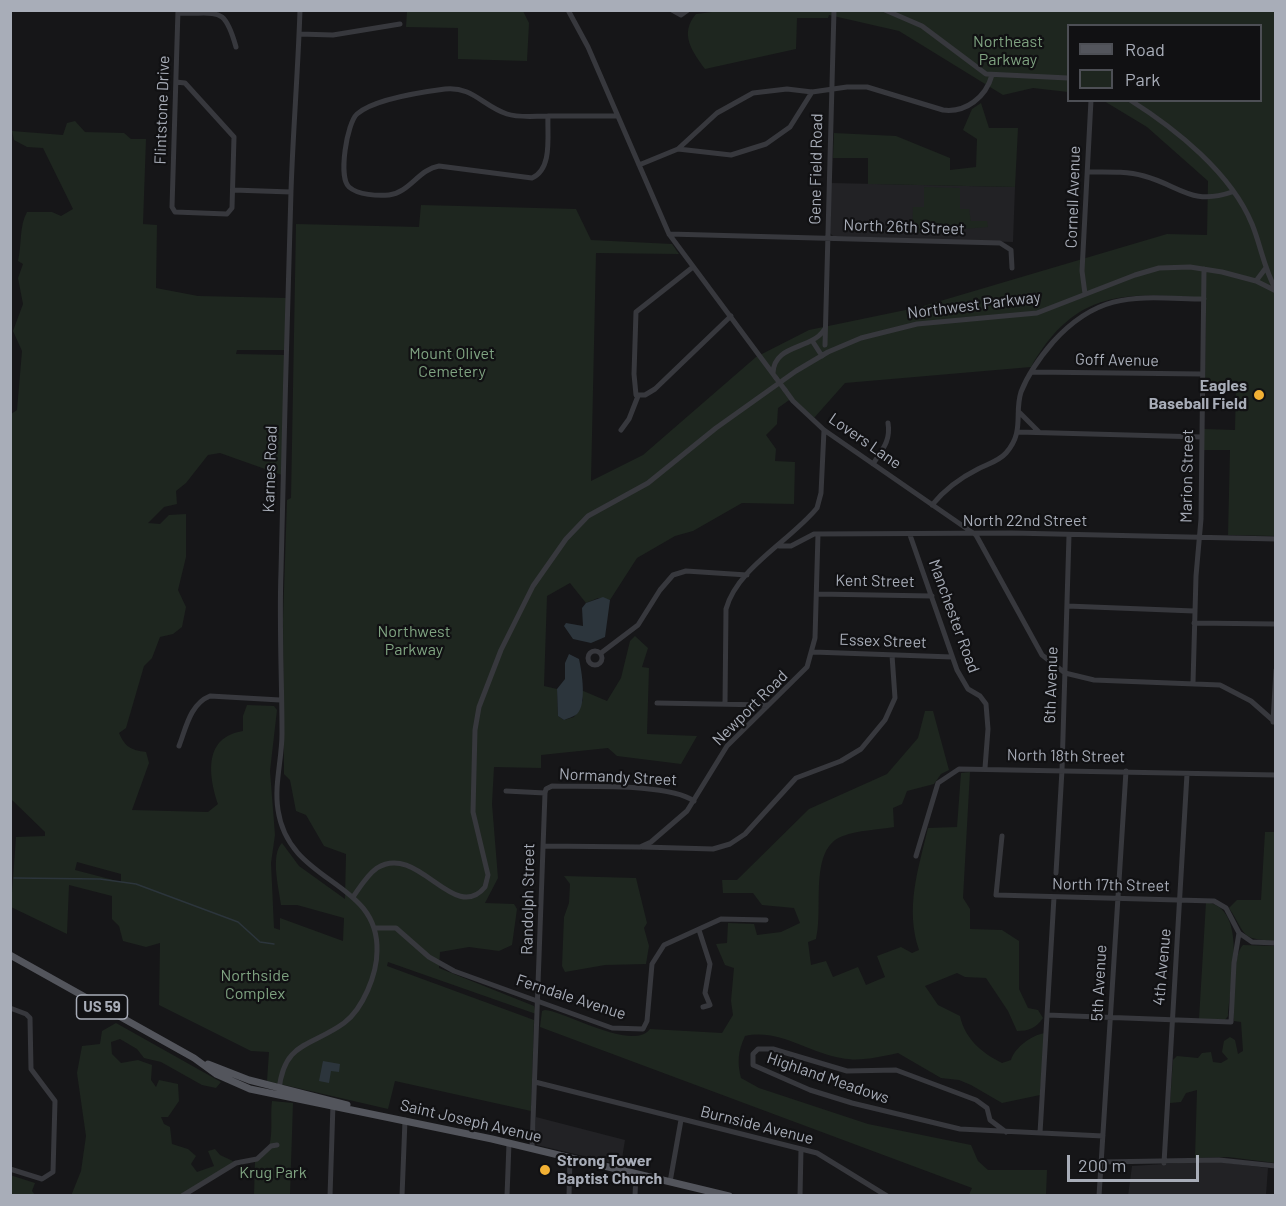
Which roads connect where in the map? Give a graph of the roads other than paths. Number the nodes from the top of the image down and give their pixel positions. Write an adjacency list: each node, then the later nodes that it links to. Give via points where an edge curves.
1 (300, 10): 9 (street, Karnes Road)
2 (568, 10): 19 (street, Lovers Lane)
3 (672, 10): 4 (street, via 681,15)
4 (688, 10)
5 (885, 10): 11 (street, via 922,26 971,65)
6 (834, 11): 14 (street, Gene Field Road)
7 (178, 12): 10 (street, via 225,18); 13 (street, Flintstone Drive)
8 (400, 24): 9 (street, via 333,35)
9 (299, 34): 24 (street, Karnes Road)
10 (236, 47)
11 (992, 75): 12 (street); 14 (street, via 978,99 954,110 867,87)
12 (1067, 78)
13 (176, 82): 23 (street, via 184,83 234,137); 23 (street, Flintstone Drive, via 173,210 230,212)
14 (831, 90): 15 (street); 27 (street, Gene Field Road)
15 (812, 92): 20 (street, via 777,90 738,99 697,129); 20 (street, via 790,127 766,144 731,155)
16 (1091, 102): 22 (street, Cornell Avenue)
17 (1133, 102): 25 (street, via 1169,125)
18 (548, 116): 18 (street, via 509,115 473,94 455,89 375,104 357,114 349,126 345,180 358,192 390,195 429,168 439,166 532,178 541,173 546,160); 19 (street)
19 (617, 116): 21 (street, Lovers Lane)
20 (678, 149): 21 (street)
21 (639, 165): 26 (street, Lovers Lane)
22 (1088, 172): 25 (street, via 1143,176 1196,197); 34 (street, Cornell Avenue, via 1082,272)
23 (233, 190): 24 (street)
24 (291, 192): 78 (street, Karnes Road)
25 (1232, 192): 30 (street, via 1252,225)
26 (669, 234): 27 (street, North 26th Street); 28 (street, Lovers Lane)
27 (827, 238): 29 (street, North 26th Street, via 1000,243 1011,250); 37 (street, Gene Field Road)
28 (693, 267): 36 (street, Lovers Lane); 47 (street, via 636,312 633,374 634,392)
29 (1012, 268)
30 (1265, 268): 32 (street); 33 (street)
31 (1204, 269): 32 (street, Northwest Parkway); 34 (street, Northwest Parkway, via 1174,266 1148,270); 35 (street, Marion Street)
32 (1256, 281): 33 (street, Northwest Parkway)
33 (1275, 290)
34 (1085, 294): 40 (street, Northwest Parkway, via 1025,316 951,320 900,328)
35 (1204, 299): 44 (street, via 1124,299 1096,307 1066,327); 45 (street, Marion Street)
36 (731, 316): 42 (street, Lovers Lane); 47 (street, via 655,389)
37 (825, 328): 38 (street); 39 (street, Gene Field Road)
38 (815, 340): 39 (street); 41 (street); 43 (street)
39 (825, 345): 40 (street)
40 (828, 352): 41 (street, Northwest Parkway)
41 (822, 356): 97 (street, Northwest Parkway, via 716,428 648,483 588,516 537,579 501,650 476,718 472,812 488,875 480,893 458,896 417,869 393,864 379,866)
42 (761, 358): 43 (street); 46 (street, Lovers Lane)
43 (777, 358): 46 (street)
44 (1032, 372): 45 (street, Goff Avenue); 48 (street, via 1022,392)
45 (1202, 374): 54 (street, Marion Street)
46 (774, 376): 51 (street, Lovers Lane, bridge, via 792,401)
47 (638, 396): 50 (street)
48 (1020, 412): 52 (street); 53 (street)
49 (888, 423): 55 (street, via 887,443)
50 (621, 430)
51 (824, 430): 55 (street, Lovers Lane); 63 (street, via 819,504)
52 (1018, 432): 53 (street); 56 (street, via 1006,453 950,485)
53 (1040, 433): 54 (street)
54 (1201, 437): 61 (street, Marion Street)
55 (873, 464): 56 (street, Lovers Lane)
56 (932, 505): 57 (street, Lovers Lane)
57 (973, 533): 59 (street, North 22nd Street); 60 (street, North 22nd Street); 76 (street, Lovers Lane, via 1041,655)
58 (818, 534): 59 (street, North 22nd Street); 63 (street, North 22nd Street, via 810,534 791,546); 65 (street, Newport Road)
59 (910, 535): 66 (street, Manchester Road)
60 (1069, 535): 61 (street, North 22nd Street); 67 (street, 6th Avenue)
61 (1198, 537): 62 (street, North 22nd Street); 68 (street, Marion Street)
62 (1275, 539)
63 (779, 546): 64 (street)
64 (747, 575): 72 (street, via 686,571 673,575 638,625); 80 (street, via 734,589 726,609)
65 (817, 594): 66 (street, Kent Street); 71 (street, Newport Road)
66 (932, 596): 74 (street, Manchester Road)
67 (1067, 606): 68 (street); 76 (street, 6th Avenue)
68 (1194, 611): 69 (street, Marion Street)
69 (1194, 623): 70 (street); 77 (street, Marion Street)
70 (1275, 624)
71 (813, 652): 73 (street, Essex Street); 81 (street, Newport Road, via 804,673)
72 (601, 653)
73 (892, 655): 74 (street, Essex Street); 94 (street, via 895,698 885,720 861,749 796,778 730,844 713,849)
74 (952, 657): 84 (street, Manchester Road, via 964,684 983,698 987,709)
75 (1275, 670): 82 (street)
76 (1065, 673): 77 (street, Lovers Lane, via 1094,680); 85 (street, 6th Avenue)
77 (1194, 683): 82 (street, Lovers Lane, via 1229,688 1251,701)
78 (280, 700): 83 (street, via 210,696 201,700); 97 (street, Karnes Road, via 278,807 285,833 306,863)
79 (657, 703): 80 (street)
80 (725, 704): 81 (street)
81 (768, 705): 91 (street, Newport Road, via 720,755)
82 (1274, 723)
83 (179, 746)
84 (985, 768): 85 (street, North 18th Street); 95 (street, North 18th Street, via 959,769 938,783)
85 (1062, 770): 86 (street, North 18th Street); 96 (street, 6th Avenue)
86 (1126, 771): 87 (street, North 18th Street); 99 (street, 5th Avenue)
87 (1187, 774): 88 (street, North 18th Street); 100 (street, 4th Avenue)
88 (1275, 775)
89 (506, 791): 90 (street, Normandy Street)
90 (545, 793): 91 (street, Normandy Street, via 552,786 654,789); 93 (street, Randolph Street)
91 (694, 801): 94 (street, Newport Road, via 687,812)
92 (1002, 836): 98 (street, North 17th Street, via 996,894)
93 (543, 846): 94 (street); 109 (street, Randolph Street)
94 (640, 847)
95 (916, 856)
96 (1056, 873)
97 (353, 897): 102 (street)
98 (1054, 897): 99 (street, North 17th Street); 112 (street)
99 (1118, 898): 100 (street, North 17th Street); 113 (street, 5th Avenue)
100 (1181, 900): 104 (street, North 17th Street, via 1209,900 1224,905); 114 (street, 4th Avenue)
101 (766, 920): 103 (street, Ferndale Avenue, via 721,919)
102 (374, 928): 109 (street, Ferndale Avenue, via 396,928 441,965); 117 (street, via 377,959 361,1002 346,1022 294,1051 282,1069)
103 (699, 930): 107 (street, via 710,964); 109 (street, Ferndale Avenue, via 675,938 653,959 648,1016 643,1029 612,1028)
104 (1239, 933): 105 (street, via 1252,942); 114 (street, via 1231,1022)
105 (1275, 943)
106 (10, 955): 115 (main road, Saint Joseph Avenue / US 59)
107 (705, 993): 108 (street); 110 (street, via 710,1005)
108 (701, 998)
109 (539, 1002): 116 (street, Randolph Street)
110 (703, 1007)
111 (10, 1008): 133 (street, via 30,1018 31,1069 53,1096 55,1115 51,1174 39,1178)
112 (1047, 1015): 113 (street); 123 (street)
113 (1111, 1019): 114 (street); 124 (street, 5th Avenue)
114 (1171, 1020): 131 (street, 4th Avenue)
115 (194, 1058): 117 (main road, Saint Joseph Avenue / US 59, via 249,1080); 118 (main road, Saint Joseph Avenue / US 59, via 228,1080)
116 (535, 1082): 121 (street, Burnside Avenue); 127 (street, Randolph Street)
117 (280, 1087): 118 (street); 119 (main road, Saint Joseph Avenue / US 59)
118 (279, 1097): 119 (main road, Saint Joseph Avenue / US 59)
119 (333, 1103): 120 (main road, Saint Joseph Avenue / US 59); 138 (street)
120 (405, 1120): 125 (main road, Saint Joseph Avenue / US 59); 139 (street)
121 (681, 1120): 128 (street, Burnside Avenue); 135 (street, Burnside Avenue)
122 (1006, 1132): 122 (street, Highland Meadows, via 960,1129 852,1103 755,1067 753,1054 759,1049 773,1049 847,1071 896,1070 976,1100 987,1108 990,1120); 123 (street)
123 (1040, 1133): 124 (street)
124 (1103, 1136): 130 (street, 5th Avenue)
125 (509, 1143): 127 (main road, Saint Joseph Avenue / US 59); 140 (street)
126 (277, 1145): 137 (street, via 257,1160 236,1163)
127 (532, 1148): 129 (main road, Saint Joseph Avenue / US 59)
128 (801, 1149): 144 (street); 145 (street, Burnside Avenue, via 817,1153)
129 (570, 1157): 134 (main road, Saint Joseph Avenue / US 59); 141 (street)
130 (1101, 1162): 131 (street); 146 (street, 5th Avenue)
131 (1164, 1163): 132 (street, via 1219,1160)
132 (1275, 1166)
133 (10, 1169)
134 (636, 1173): 135 (main road, Saint Joseph Avenue / US 59); 142 (street)
135 (670, 1182): 136 (main road, Saint Joseph Avenue / US 59)
136 (701, 1192): 143 (main road, Saint Joseph Avenue / US 59)
137 (182, 1196)
138 (330, 1196)
139 (402, 1196)
140 (507, 1196)
141 (569, 1196)
142 (636, 1196)
143 (729, 1196)
144 (800, 1196)
145 (886, 1196)
146 (1099, 1196)

